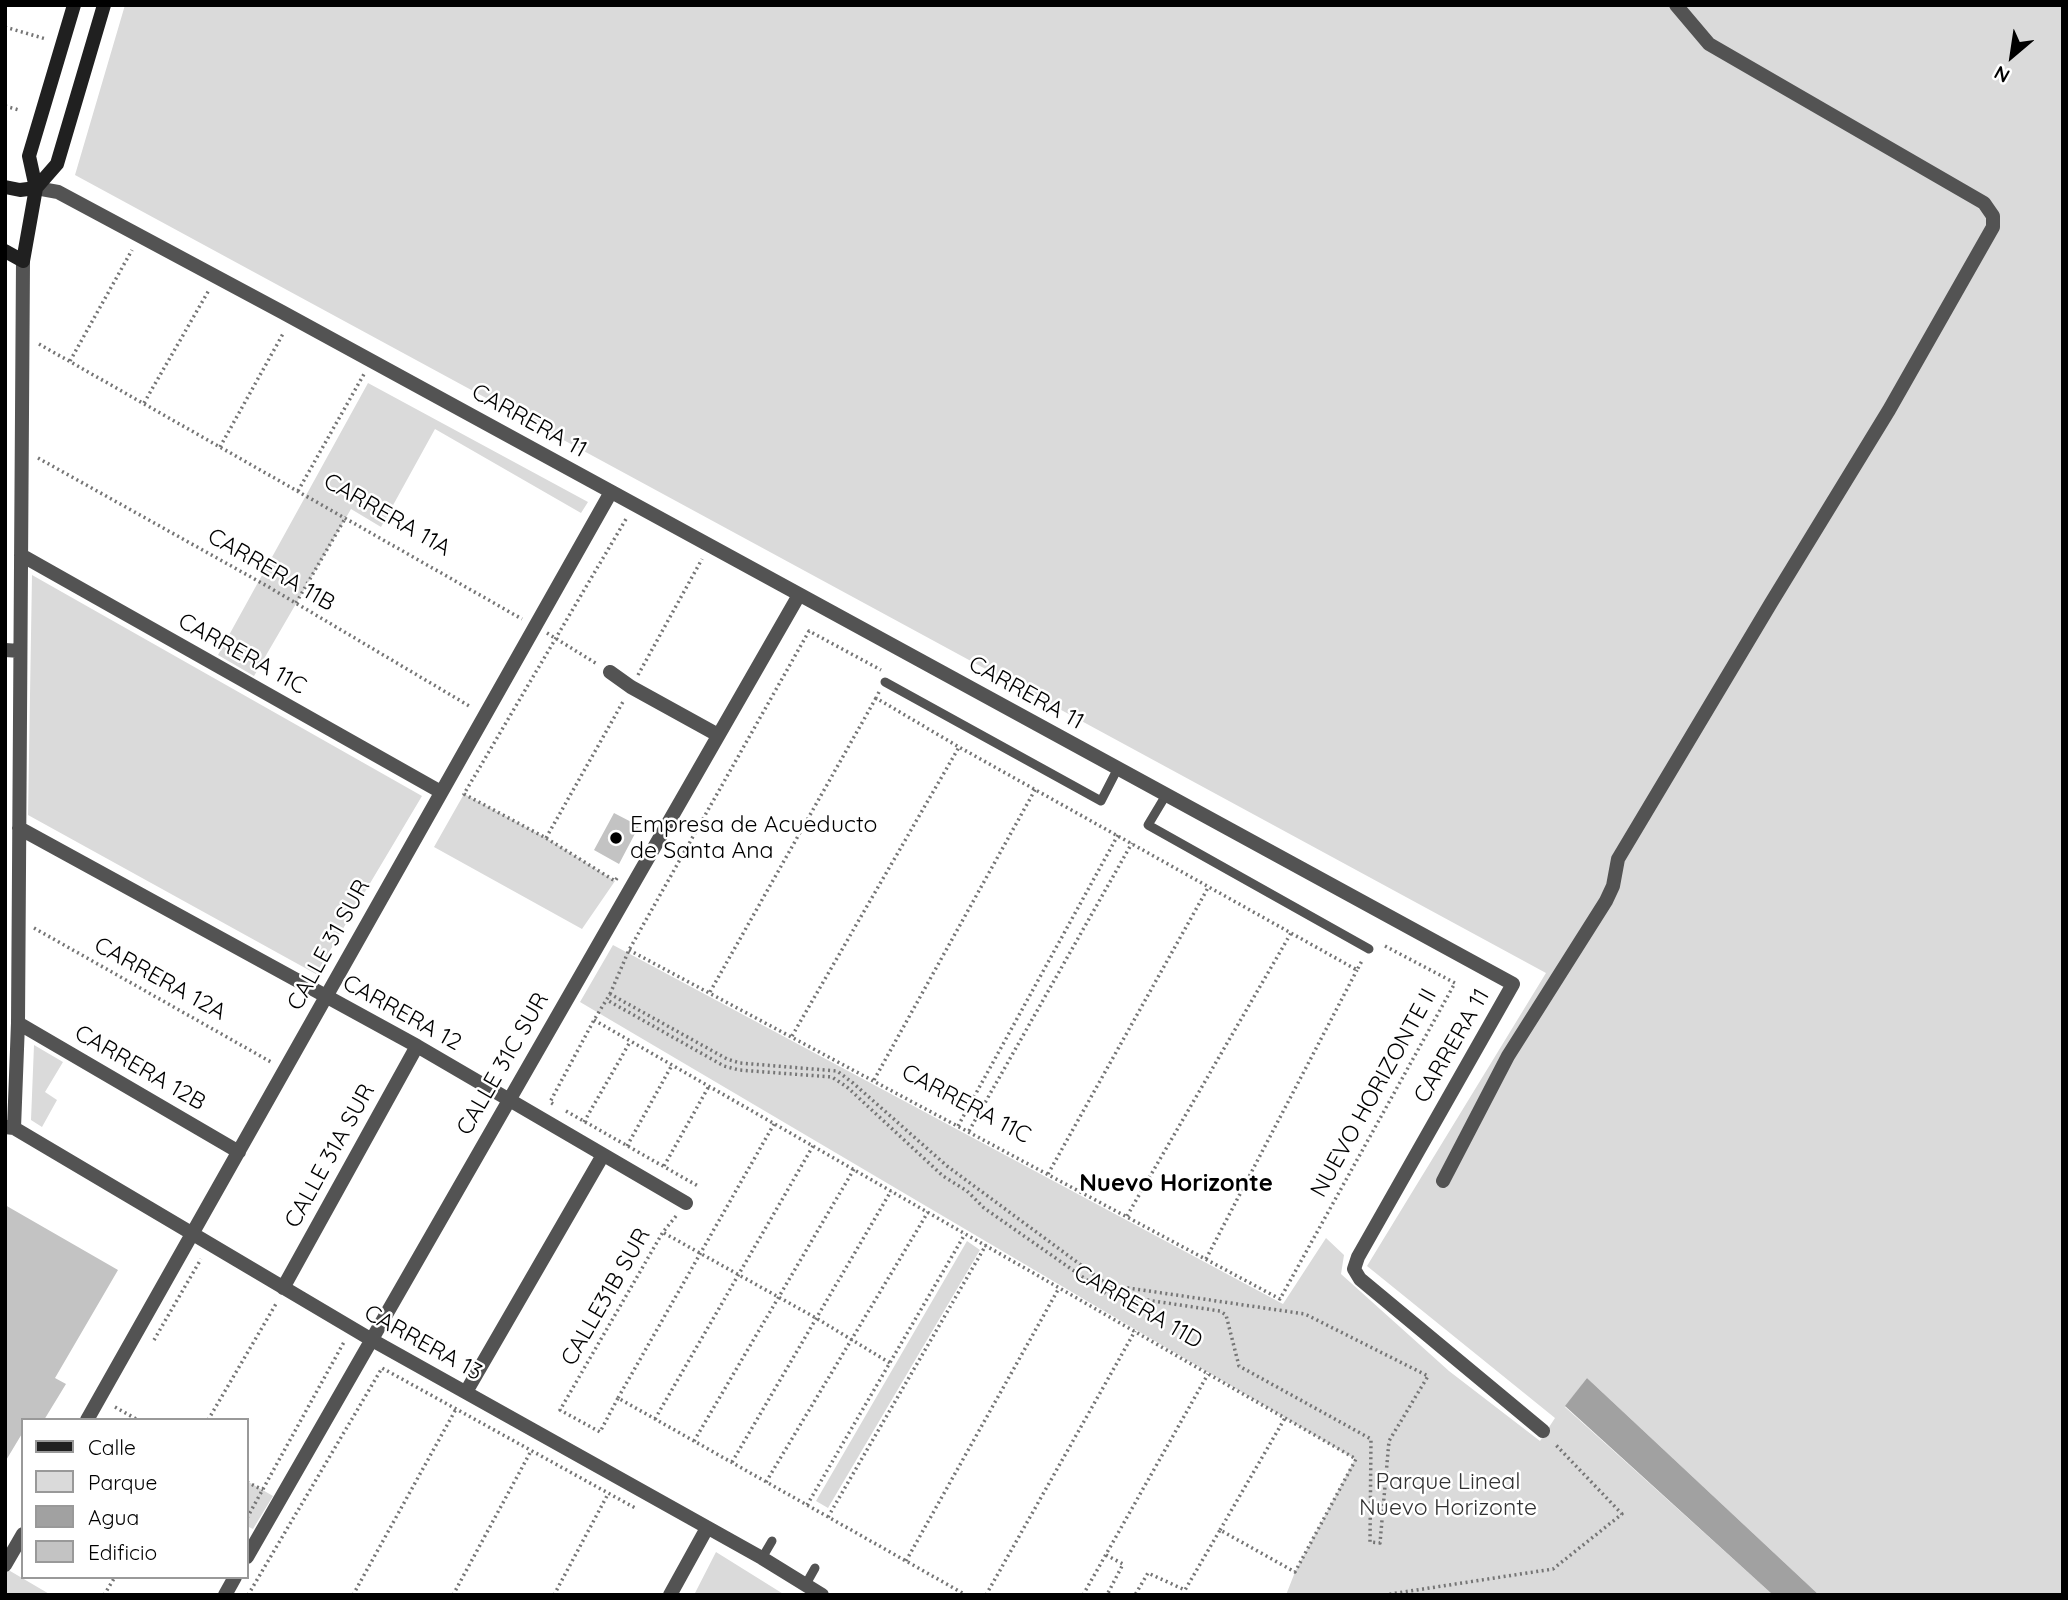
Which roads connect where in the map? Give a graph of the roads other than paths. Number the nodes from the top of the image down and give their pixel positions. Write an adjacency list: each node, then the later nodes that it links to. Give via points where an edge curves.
1 (74, 5): 5 (street, via 29,156)
2 (104, 5): 5 (street, via 57,164)
3 (1676, 5): 27 (street, via 1709,44 1984,203 1993,216 1993,228 1889,410 1618,859 1606,901 1508,1056)
4 (5, 187): 5 (street, CARRERA 11)
5 (36, 188): 7 (street); 8 (street, CARRERA 11, via 58,192)
6 (5, 251): 7 (street)
7 (23, 261): 9 (street)
8 (611, 492): 10 (street, CARRERA 11); 16 (street, CALLE 31 SUR)
9 (20, 555): 11 (street); 16 (street, CARRERA 11C)
10 (799, 594): 14 (street, CALLE 31C SUR); 15 (street, CARRERA 11)
11 (13, 651): 18 (street)
12 (610, 672): 14 (street)
13 (885, 682): 15 (lane, via 1101,801)
14 (719, 735): 23 (street, CALLE 31C SUR)
15 (1118, 768): 17 (street, CARRERA 11)
16 (441, 792): 20 (street, CALLE 31 SUR)
17 (1166, 795): 19 (lane, via 1148,825); 34 (street, CARRERA 11, via 1513,984 1354,1269 1360,1279)
18 (19, 828): 20 (street, CARRERA 12); 21 (street)
19 (1369, 949)
20 (327, 997): 22 (street, CARRERA 12); 25 (street, CALLE 31 SUR)
21 (18, 1023): 24 (street); 25 (street, CARRERA 12B)
22 (417, 1046): 23 (street, CARRERA 12); 30 (street, CALLE 31A SUR)
23 (509, 1099): 26 (street, CARRERA 12); 31 (street, CALLE 31C SUR)
24 (10, 1128): 29 (street, CARRERA 13)
25 (239, 1152): 29 (street, CALLE 31 SUR)
26 (603, 1155): 28 (street, CARRERA 12); 32 (street)
27 (1443, 1181)
28 (686, 1203)
29 (192, 1235): 30 (street, CARRERA 13); 33 (street, CALLE 31 SUR)
30 (281, 1293): 31 (street, CARRERA 13)
31 (372, 1340): 32 (street, CARRERA 13); 38 (street, CALLE 31C SUR)
32 (466, 1392): 35 (street, CARRERA 13)
33 (88, 1418)
34 (1543, 1431)
35 (707, 1528): 39 (street, CARRERA 13); 45 (street)
36 (21, 1537): 40 (street)
37 (772, 1541): 39 (lane)
38 (248, 1555)
39 (762, 1558): 43 (street, CARRERA 13)
40 (5, 1565)
41 (815, 1568): 43 (lane)
42 (234, 1579): 44 (street)
43 (806, 1584): 46 (street, CARRERA 13)
44 (225, 1595)
45 (670, 1595)
46 (822, 1595)

